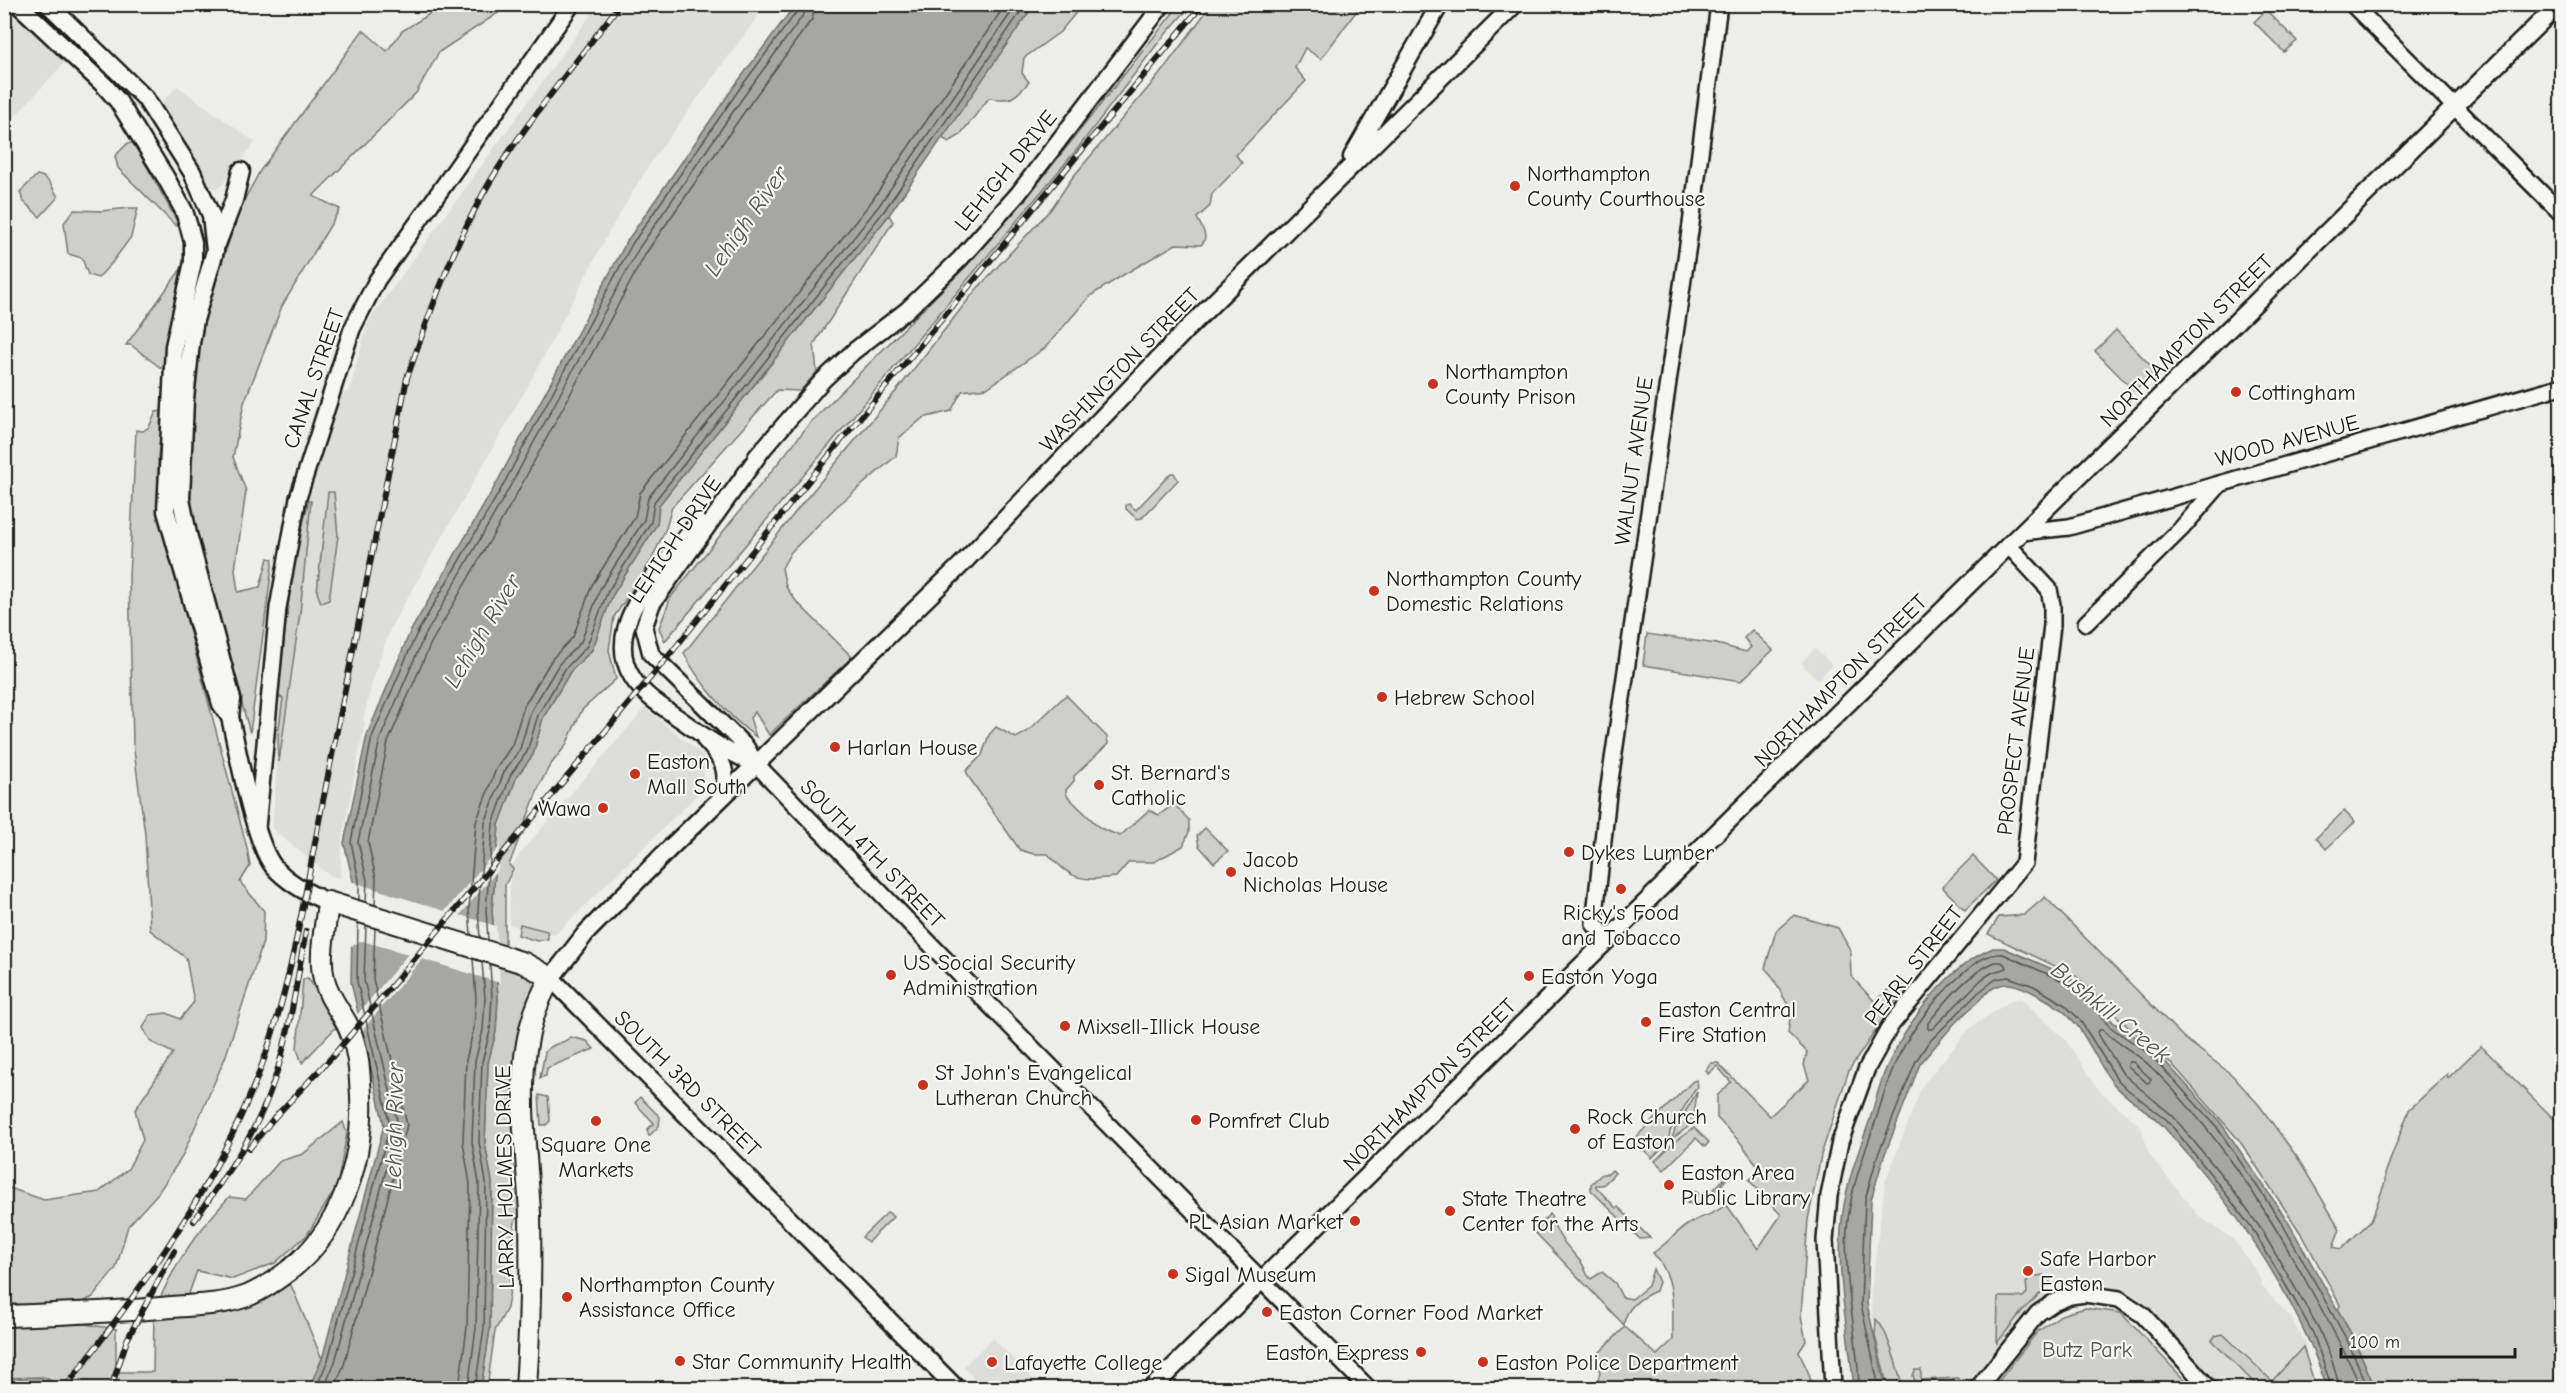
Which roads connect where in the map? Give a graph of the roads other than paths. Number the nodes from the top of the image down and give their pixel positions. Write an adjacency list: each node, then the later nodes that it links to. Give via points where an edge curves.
1 (18, 4): 23 (main road, via 115,97 182,207 193,242 193,262 174,346 166,511 221,704)
2 (48, 4): 16 (main road, via 145,98 207,203 214,229)
3 (572, 4): 27 (street, CANAL STREET, via 377,280 352,326 295,513 278,608)
4 (1163, 4): 18 (street, LEHIGH DRIVE, via 1018,194 960,259 907,310 823,380)
5 (1440, 4): 10 (main road)
6 (1515, 4): 12 (main road, WASHINGTON STREET)
7 (1719, 4): 30 (street, WALNUT AVENUE, via 1608,794 1594,924)
8 (2352, 4): 11 (street)
9 (2559, 4): 11 (main road, NORTHAMPTON STREET)
10 (1391, 90): 12 (main road, via 1392,97); 14 (main road)
11 (2455, 106): 15 (street); 20 (main road, NORTHAMPTON STREET)
12 (1406, 111): 14 (main road, WASHINGTON STREET)
13 (241, 171): 16 (main road)
14 (1340, 177): 25 (main road, WASHINGTON STREET, via 1185,331 962,564)
15 (2562, 214)
16 (214, 251): 23 (main road, via 191,344 181,499 232,699)
17 (2562, 386): 19 (street, WOOD AVENUE)
18 (763, 449): 24 (street, LEHIGH DRIVE, via 717,499 641,594 624,630 623,646 632,677 655,701); 25 (street, LEHIGH DRIVE, via 656,599 644,627 652,655 746,747)
19 (2220, 484): 20 (street, WOOD AVENUE, via 2069,527); 22 (street, via 2181,529)
20 (2022, 532): 21 (main road, NORTHAMPTON STREET)
21 (2009, 546): 28 (street, PROSPECT AVENUE, via 2049,589 2052,605); 30 (main road, NORTHAMPTON STREET)
22 (2085, 623)
23 (230, 717): 27 (main road)
24 (692, 727): 25 (street, LEHIGH DRIVE); 26 (street, via 710,745 725,771)
25 (756, 764): 26 (main road, LARRY HOLMES DRIVE); 32 (street, SOUTH 4TH STREET)
26 (720, 798): 31 (main road, LARRY HOLMES DRIVE, via 586,933)
27 (257, 828): 29 (main road, via 275,868 297,886)
28 (2024, 863): 38 (street, PEARL STREET, via 1896,1017 1867,1068 1849,1113 1836,1159 1825,1240)
29 (335, 905): 31 (highway, SOUTH 3RD STREET, via 531,966); 33 (highway, via 323,959 324,977 350,1031 359,1070 361,1107 353,1171 343,1200 318,1242 264,1288 226,1302)
30 (1609, 939): 32 (main road, NORTHAMPTON STREET)
31 (551, 978): 34 (highway, LARRY HOLMES DRIVE, via 536,1012 523,1076 530,1215); 35 (main road, SOUTH 3RD STREET)
32 (1262, 1281): 36 (main road, NORTHAMPTON STREET); 37 (street, SOUTH 4TH STREET)
33 (4, 1316)
34 (526, 1389)
35 (956, 1389)
36 (1152, 1389)
37 (1368, 1389)
38 (1833, 1389)
39 (1978, 1389): 40 (street, via 2038,1313 2061,1299 2085,1294 2119,1299 2144,1315)
40 (2209, 1389)

